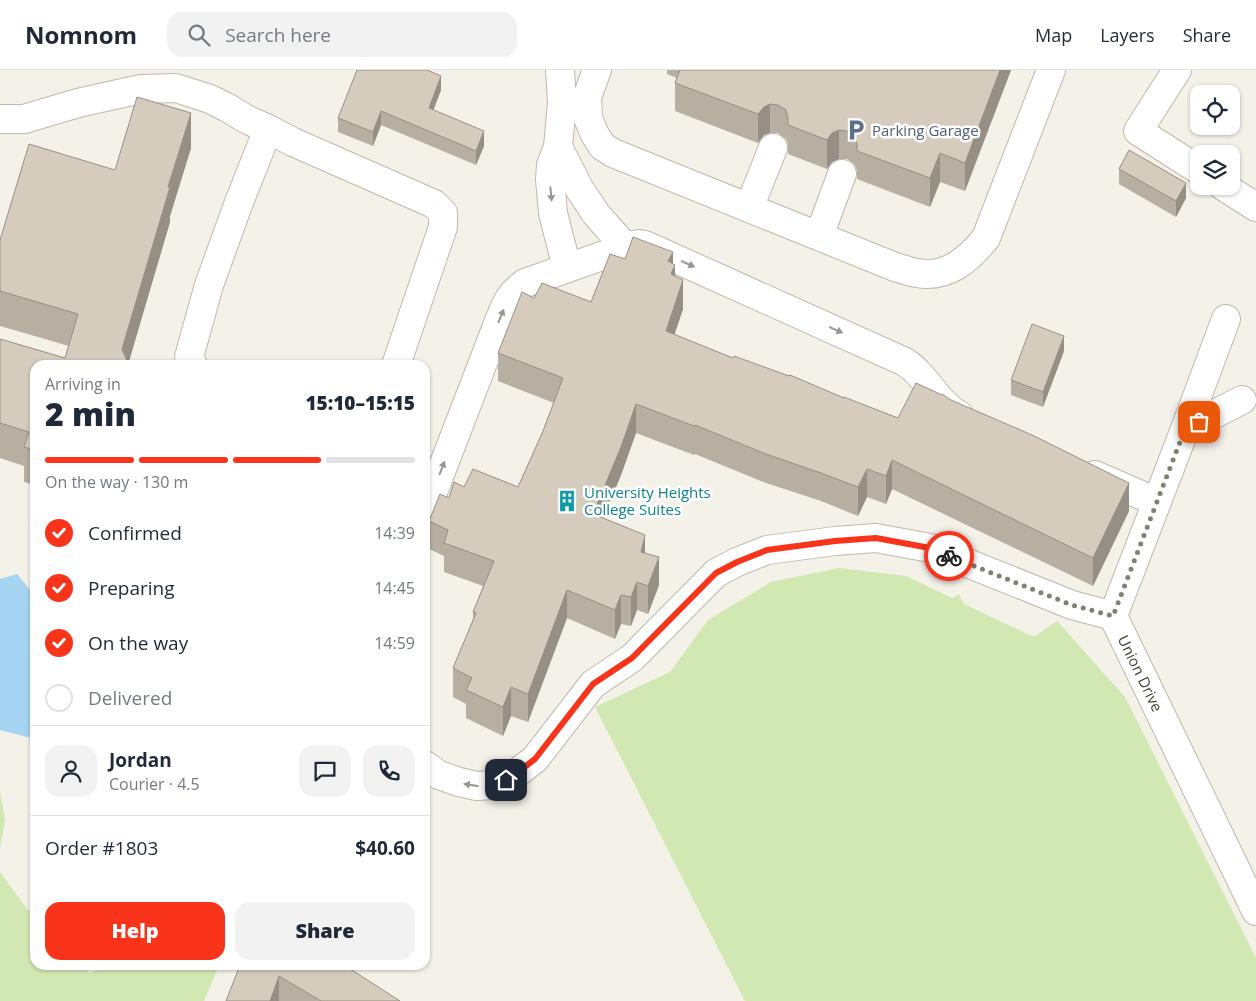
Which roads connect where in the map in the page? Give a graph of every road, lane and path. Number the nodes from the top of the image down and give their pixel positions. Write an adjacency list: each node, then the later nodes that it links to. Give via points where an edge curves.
1 (560, 70): 7 (lane, via 562,103)
2 (597, 70): 13 (lane, via 587,97 588,118 602,146)
3 (1051, 70): 14 (lane, via 986,238 951,270 919,274)
4 (1177, 70): 9 (lane, via 1138,131)
5 (0, 119): 6 (lane, via 24,120 78,103 142,89 176,88 210,98)
6 (268, 129): 18 (lane, via 209,285); 19 (lane, via 434,204 443,213 443,227)
7 (558, 147): 15 (lane, via 596,214); 16 (lane, one-way to 16, via 551,164 550,179 553,213)
8 (773, 148): 13 (lane)
9 (1190, 164)
10 (842, 174): 14 (lane)
11 (1237, 195): 12 (lane)
12 (1256, 207)
13 (748, 208): 14 (lane)
14 (819, 236)
15 (626, 248): 16 (lane); 21 (lane, one-way to 21, via 645,245 899,358 917,372 938,399 957,414)
16 (567, 268): 24 (lane, one-way to 16, via 507,302 514,291 526,283)
17 (1226, 319): 22 (lane)
18 (190, 360)
19 (398, 360)
20 (1242, 400): 22 (lane)
21 (984, 426)
22 (1185, 429): 25 (lane)
23 (1075, 466): 25 (lane)
24 (430, 500)
25 (1157, 502): 26 (lane)
26 (1113, 616): 27 (lane, one-way to 27, via 1072,605 930,548 876,538 767,550 716,573 632,658 593,684 535,759 506,780 477,786 439,775); 28 (lane, Union Drive)
27 (430, 769)
28 (1256, 911)

